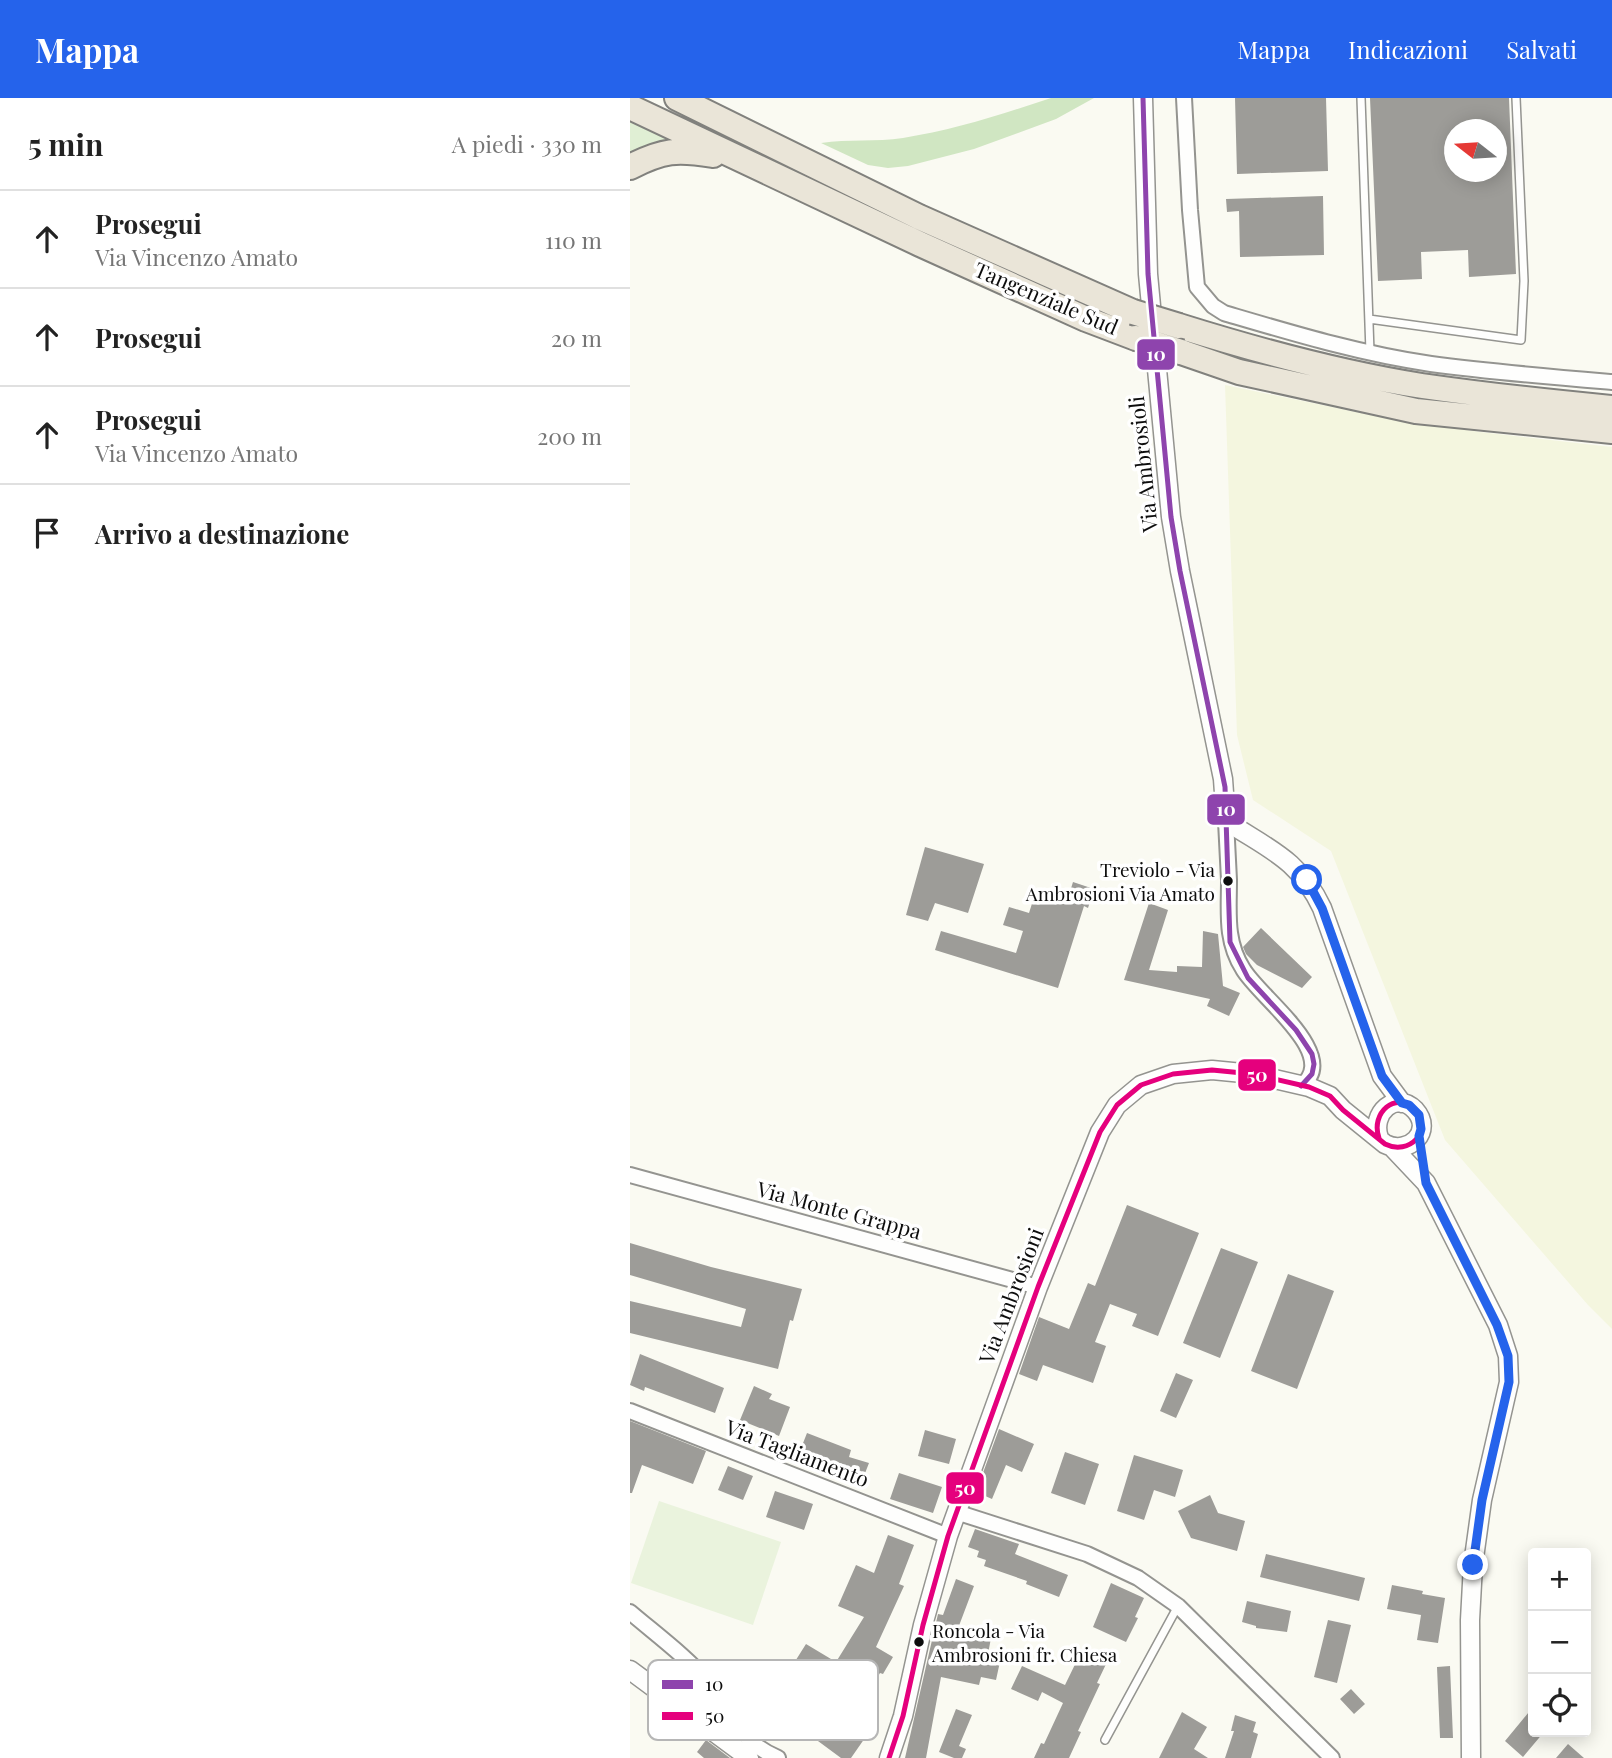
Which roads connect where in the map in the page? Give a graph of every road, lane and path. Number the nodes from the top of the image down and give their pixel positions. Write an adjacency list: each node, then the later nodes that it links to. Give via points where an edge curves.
1 (677, 98): 8 (highway, Tangenziale Sud)
2 (699, 98): 8 (highway)
3 (1143, 98): 18 (street, Via Ambrosioli, via 1148,274 1171,517 1223,779)
4 (1184, 98): 12 (street, via 1197,288 1224,313)
5 (1361, 98): 11 (lane)
6 (1516, 98): 11 (lane, via 1524,281 1521,340)
7 (630, 107): 9 (highway, Tangenziale Sud)
8 (742, 128): 15 (highway, Tangenziale Sud, bridge, via 919,217 1133,312 1334,369)
9 (744, 161): 10 (highway, via 684,150 652,156); 17 (highway, Tangenziale Sud, bridge, via 1048,302 1136,338 1240,372 1416,411)
10 (630, 167)
11 (1369, 319): 12 (lane)
12 (1370, 352): 13 (street, via 1430,364)
13 (1612, 382)
14 (1612, 397): 15 (highway)
15 (1531, 400): 16 (highway, Tangenziale Sud)
16 (1612, 408)
17 (1612, 431)
18 (1226, 821): 19 (street, via 1292,864 1310,885); 20 (street, via 1230,942 1248,978 1312,1054 1310,1079)
19 (1382, 1076): 21 (street); 22 (street)
20 (1301, 1086): 23 (street, Via Ambrosioni, via 1330,1096); 28 (street, Via Ambrosioni, via 1253,1074 1194,1071 1153,1080 1131,1093 1100,1132)
21 (1402, 1103): 22 (street); 24 (street, via 1419,1115)
22 (1381, 1112): 23 (street); 25 (street, via 1376,1123)
23 (1356, 1119): 25 (street, Via Ambrosioni)
24 (1419, 1136): 25 (street, via 1407,1146); 27 (street)
25 (1386, 1142): 27 (street, Via Ambrosioni)
26 (630, 1175): 28 (street, Via Monte Grappa)
27 (1426, 1183): 44 (street, via 1508,1356 1509,1382 1482,1500 1473,1565)
28 (1038, 1287): 30 (street, Via Ambrosioni)
29 (630, 1410): 31 (street, Via Tagliamento)
30 (956, 1513): 31 (street, Via Ambrosioni); 32 (street, via 1115,1566)
31 (948, 1536): 42 (street, Via Ambrosioni)
32 (1178, 1606): 39 (lane); 43 (street)
33 (630, 1612): 34 (street)
34 (683, 1660)
35 (630, 1670): 36 (street)
36 (648, 1683)
37 (725, 1740): 40 (street)
38 (748, 1740): 41 (street)
39 (1105, 1740)
40 (749, 1758)
41 (778, 1758)
42 (889, 1758)
43 (1332, 1758)
44 (1471, 1758)

